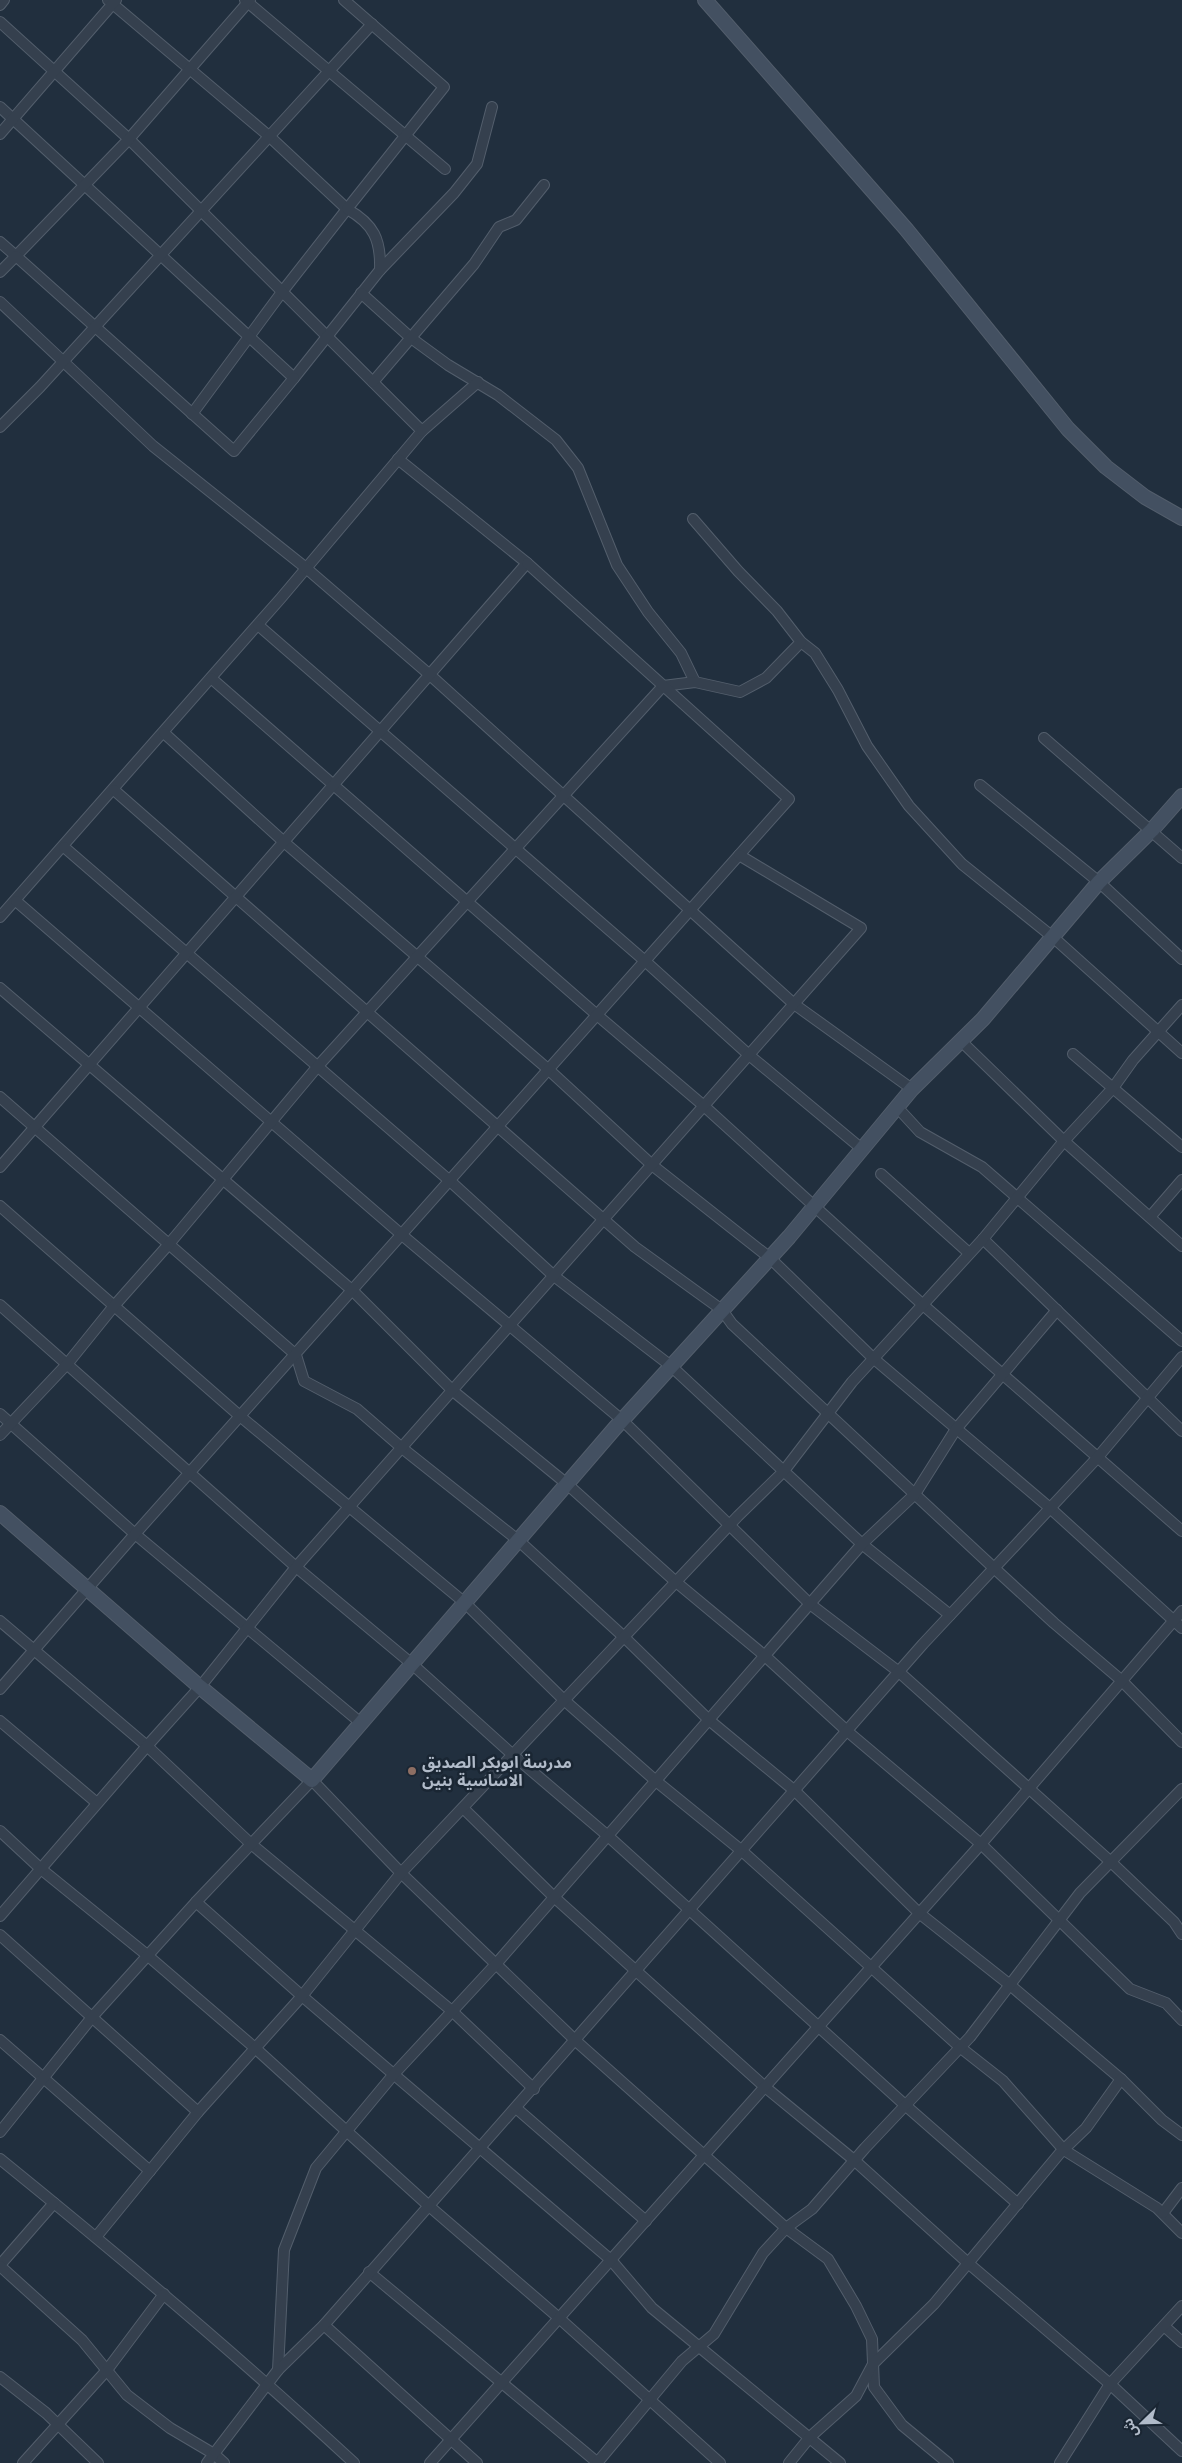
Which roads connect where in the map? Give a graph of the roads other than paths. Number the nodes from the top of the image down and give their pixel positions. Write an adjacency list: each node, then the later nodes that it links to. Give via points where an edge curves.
1 (4, 0): 6 (street)
2 (344, 0): 8 (street)
3 (705, 0): 44 (street, via 906,229 1068,429 1114,473 1145,497)
4 (112, 1): 9 (street); 11 (street)
5 (248, 1): 9 (street); 10 (street)
6 (0, 5)
7 (0, 22): 11 (street)
8 (372, 24): 10 (street); 16 (street, via 444,86)
9 (189, 68): 17 (street); 18 (street)
10 (329, 71): 16 (street); 17 (street)
11 (54, 72): 14 (street); 18 (street)
12 (0, 107): 14 (street)
13 (492, 107): 27 (street, via 476,164 454,193)
14 (13, 119): 15 (street); 20 (street)
15 (0, 134)
16 (405, 135): 19 (street); 22 (street)
17 (270, 137): 22 (street); 23 (street)
18 (129, 138): 20 (street); 23 (street)
19 (445, 169)
20 (83, 184): 25 (street); 26 (street)
21 (544, 185): 35 (street, via 516,220 499,227 474,264)
22 (347, 209): 27 (street, via 362,217 371,229 381,249); 29 (street)
23 (201, 212): 25 (street); 29 (street)
24 (0, 242): 26 (street)
25 (161, 255): 32 (street); 34 (street)
26 (16, 256): 28 (street); 32 (street)
27 (380, 270): 30 (street)
28 (0, 272)
29 (282, 292): 33 (street); 34 (street)
30 (361, 293): 33 (street); 35 (street)
31 (0, 302): 36 (street)
32 (95, 327): 36 (street); 40 (street)
33 (327, 336): 37 (street); 38 (street)
34 (249, 337): 37 (street); 40 (street)
35 (411, 338): 38 (street); 39 (street)
36 (64, 362): 41 (street); 47 (street, via 153,446)
37 (294, 378): 40 (street, via 234,451)
38 (373, 382): 42 (street)
39 (478, 382): 42 (street); 52 (street, via 556,440 578,468 617,565 648,612 681,653)
40 (192, 414)
41 (0, 427)
42 (422, 431): 43 (street)
43 (398, 459): 46 (street); 47 (street)
44 (1182, 518)
45 (693, 519): 49 (street)
46 (527, 563): 50 (street); 53 (street)
47 (306, 568): 48 (street); 50 (street)
48 (258, 625): 51 (street); 54 (street)
49 (801, 642): 52 (street, via 766,678 740,692); 74 (street, via 815,653 867,746 909,806 962,864)
50 (430, 675): 54 (street); 60 (street)
51 (211, 678): 55 (street); 57 (street)
52 (695, 682): 53 (street)
53 (663, 686): 60 (street); 66 (street, via 788,799)
54 (380, 732): 57 (street); 65 (street)
55 (164, 733): 59 (street); 63 (street)
56 (1044, 738): 62 (street)
57 (334, 784): 63 (street); 71 (street)
58 (980, 785): 68 (street)
59 (114, 790): 64 (street); 69 (street)
60 (564, 796): 65 (street); 72 (street)
61 (1182, 796): 62 (street)
62 (1152, 830): 67 (street); 68 (street)
63 (284, 842): 69 (street); 76 (street)
64 (64, 847): 70 (street); 75 (street)
65 (516, 849): 71 (street); 78 (street)
66 (739, 855): 72 (street); 80 (street, via 861,928)
67 (1182, 858)
68 (1099, 882): 74 (street); 77 (street)
69 (236, 896): 75 (street); 83 (street)
70 (16, 901): 73 (street); 82 (street)
71 (467, 902): 76 (street); 84 (street)
72 (691, 909): 78 (street); 80 (street)
73 (0, 918)
74 (1054, 938): 85 (street); 86 (street)
75 (188, 952): 82 (street); 91 (street)
76 (418, 957): 83 (street); 92 (street)
77 (1182, 959)
78 (645, 961): 84 (street); 89 (street)
79 (0, 988): 90 (street)
80 (794, 1004): 89 (street); 94 (street)
81 (1182, 1006): 85 (street)
82 (139, 1007): 90 (street); 98 (street)
83 (367, 1011): 91 (street); 100 (street)
84 (597, 1015): 92 (street); 96 (street)
85 (1160, 1032): 87 (street); 93 (street, via 1133,1060)
86 (961, 1042): 94 (street); 101 (street)
87 (1182, 1052)
88 (1073, 1054): 93 (street)
89 (749, 1055): 96 (street); 103 (street)
90 (89, 1065): 99 (street); 107 (street)
91 (318, 1066): 98 (street); 108 (street)
92 (548, 1070): 100 (street); 104 (street)
93 (1113, 1088): 101 (street); 102 (street)
94 (912, 1089): 97 (street)
95 (0, 1097): 99 (street)
96 (704, 1106): 104 (street); 111 (street)
97 (897, 1107): 103 (street); 110 (street, via 920,1132 982,1167)
98 (270, 1120): 107 (street); 115 (street)
99 (35, 1126): 105 (street); 117 (street)
100 (498, 1126): 108 (street); 114 (street)
101 (1064, 1140): 110 (street); 113 (street)
102 (1182, 1147)
103 (862, 1149): 111 (street)
104 (652, 1164): 114 (street); 120 (street)
105 (0, 1167)
106 (881, 1174): 119 (street)
107 (222, 1179): 117 (street); 122 (street)
108 (450, 1180): 115 (street); 121 (street)
109 (1182, 1180): 113 (street)
110 (1019, 1198): 116 (street); 129 (street)
111 (815, 1205): 120 (street); 123 (street)
112 (0, 1206): 125 (street)
113 (1150, 1217): 118 (street)
114 (604, 1219): 121 (street); 126 (street, via 635,1247)
115 (402, 1235): 122 (street); 128 (street)
116 (984, 1239): 119 (street); 127 (street)
117 (169, 1244): 125 (street); 130 (street)
118 (1182, 1246)
119 (969, 1253): 123 (street)
120 (770, 1258): 126 (street); 132 (street)
121 (554, 1276): 128 (street); 134 (street)
122 (353, 1291): 130 (street); 136 (street)
123 (922, 1304): 132 (street); 135 (street)
124 (0, 1305): 133 (street)
125 (114, 1306): 133 (street); 140 (street)
126 (722, 1310): 134 (street); 139 (street, via 732,1324)
127 (1057, 1310): 135 (street); 137 (street)
128 (510, 1326): 136 (street); 141 (street)
129 (1182, 1341)
130 (296, 1355): 140 (street); 146 (street, via 304,1381 357,1409)
131 (1182, 1357): 137 (street)
132 (873, 1358): 139 (street); 143 (street)
133 (68, 1364): 142 (street); 149 (street)
134 (671, 1366): 141 (street); 148 (street)
135 (1003, 1374): 143 (street); 147 (street)
136 (452, 1391): 146 (street); 150 (street)
137 (1147, 1397): 144 (street); 147 (street)
138 (0, 1414): 142 (street)
139 (828, 1414): 148 (street); 151 (street)
140 (241, 1417): 149 (street); 152 (street)
141 (622, 1420): 150 (street); 155 (street)
142 (11, 1424): 145 (street); 157 (street)
143 (956, 1429): 151 (street); 153 (street)
144 (1182, 1431)
145 (0, 1435)
146 (402, 1448): 152 (street); 158 (street)
147 (1098, 1457): 153 (street); 156 (street)
148 (783, 1472): 155 (street); 159 (street)
149 (191, 1473): 157 (street); 160 (street)
150 (568, 1484): 158 (street); 162 (street)
151 (915, 1494): 159 (street); 161 (street)
152 (350, 1507): 160 (street); 164 (street)
153 (1050, 1508): 161 (street); 168 (street)
154 (0, 1513): 163 (street)
155 (728, 1526): 162 (street); 165 (street)
156 (1182, 1531)
157 (135, 1534): 163 (street); 170 (street)
158 (519, 1541): 164 (street); 172 (street)
159 (862, 1544): 165 (street); 167 (street)
160 (296, 1567): 170 (street); 175 (street)
161 (994, 1568): 167 (street); 177 (street)
162 (676, 1582): 172 (street); 174 (street)
163 (87, 1589): 173 (street); 178 (street)
164 (465, 1603): 175 (street); 180 (street)
165 (810, 1604): 174 (street); 176 (street)
166 (1182, 1611): 168 (street)
167 (950, 1615): 176 (street)
168 (1173, 1620): 171 (street); 177 (street)
169 (0, 1621): 173 (street)
170 (246, 1627): 178 (street); 183 (street)
171 (1182, 1628)
172 (624, 1637): 180 (street); 181 (street)
173 (33, 1649): 179 (street); 186 (street)
174 (765, 1656): 181 (street); 184 (street)
175 (412, 1664): 183 (street); 187 (street)
176 (899, 1672): 184 (street); 190 (street)
177 (1121, 1680): 185 (street); 190 (street)
178 (200, 1687): 186 (street); 188 (street)
179 (0, 1688)
180 (564, 1700): 187 (street); 189 (street)
181 (709, 1720): 189 (street); 192 (street)
182 (0, 1721): 193 (street)
183 (361, 1723): 188 (street)
184 (847, 1731): 192 (street); 198 (street)
185 (1182, 1742)
186 (147, 1746): 193 (street); 197 (street)
187 (513, 1755): 194 (street); 196 (street)
188 (312, 1780): 197 (street); 202 (street)
189 (656, 1781): 196 (street); 199 (street)
190 (1028, 1789): 198 (street); 200 (street)
191 (1182, 1789): 200 (street)
192 (795, 1791): 199 (street); 206 (street)
193 (97, 1803): 201 (street)
194 (463, 1808): 202 (street); 203 (street)
195 (0, 1831): 201 (street)
196 (608, 1836): 203 (street); 205 (street)
197 (250, 1843): 204 (street); 209 (street)
198 (981, 1844): 206 (street); 208 (street)
199 (742, 1851): 205 (street); 214 (street)
200 (1111, 1862): 208 (street); 210 (street, via 1174,1922)
201 (41, 1869): 207 (street); 212 (street)
202 (401, 1873): 209 (street); 213 (street)
203 (554, 1897): 213 (street); 215 (street)
204 (196, 1902): 212 (street); 217 (street)
205 (690, 1911): 215 (street); 221 (street)
206 (919, 1913): 214 (street); 216 (street)
207 (0, 1916)
208 (1060, 1919): 216 (street); 219 (street, via 1130,1989 1166,2003)
209 (354, 1931): 217 (street); 218 (street)
210 (1182, 1934)
211 (0, 1935): 220 (street)
212 (147, 1955): 220 (street); 224 (street)
213 (496, 1964): 218 (street); 223 (street)
214 (871, 1968): 221 (street); 225 (street)
215 (638, 1970): 223 (street); 229 (street)
216 (1010, 1985): 225 (street); 228 (street)
217 (302, 1996): 224 (street); 226 (street)
218 (452, 2011): 226 (street); 230 (street)
219 (1180, 2013)
220 (93, 2016): 227 (street); 233 (street)
221 (819, 2026): 229 (street); 231 (street)
222 (0, 2040): 227 (street)
223 (576, 2042): 230 (street); 239 (street)
224 (255, 2048): 233 (street); 235 (street)
225 (961, 2048): 231 (street); 238 (street, via 1003,2081)
226 (394, 2074): 235 (street); 237 (street)
227 (43, 2078): 234 (street); 242 (street)
228 (1121, 2079): 236 (street); 238 (street, via 1086,2128)
229 (765, 2087): 239 (street); 241 (street)
230 (534, 2089): 232 (street)
231 (905, 2106): 241 (street); 245 (street)
232 (516, 2108): 237 (street); 248 (street)
233 (198, 2112): 242 (street)
234 (0, 2132)
235 (346, 2132): 246 (street); 265 (street, via 316,2168 284,2250)
236 (1182, 2135)
237 (481, 2147): 246 (street); 252 (street)
238 (1064, 2150): 245 (street); 247 (street)
239 (704, 2155): 248 (street); 249 (street)
240 (0, 2159): 244 (street)
241 (854, 2160): 249 (street, via 812,2209); 253 (street)
242 (150, 2171): 251 (street)
243 (1182, 2188): 247 (street)
244 (54, 2203): 251 (street); 254 (street)
245 (1018, 2204): 253 (street)
246 (428, 2206): 255 (street); 258 (street)
247 (1163, 2213): 250 (street)
248 (646, 2221): 252 (street)
249 (786, 2228): 262 (street, via 763,2253 714,2334); 263 (street, via 828,2259 872,2339)
250 (1182, 2233)
251 (96, 2237): 256 (street)
252 (611, 2260): 258 (street); 262 (street, via 652,2308)
253 (968, 2262): 263 (street, via 934,2304); 269 (street)
254 (0, 2266): 264 (street, via 82,2340)
255 (369, 2272): 259 (street); 267 (street)
256 (164, 2294): 264 (street); 268 (street)
257 (1182, 2306): 260 (street)
258 (559, 2318): 267 (street); 270 (street)
259 (324, 2325): 265 (street); 273 (street)
260 (1164, 2326): 261 (street); 269 (street)
261 (1182, 2342)
262 (698, 2347): 270 (street); 272 (street)
263 (873, 2364): 272 (street, via 856,2396); 287 (street, via 874,2387 902,2425)
264 (107, 2370): 271 (street); 275 (street, via 127,2395 170,2428)
265 (278, 2370): 268 (street)
266 (0, 2377): 271 (street)
267 (502, 2382): 273 (street); 283 (street)
268 (268, 2384): 275 (street); 280 (street)
269 (1110, 2384): 274 (street); 288 (street)
270 (649, 2399): 283 (street); 284 (street)
271 (58, 2425): 276 (street); 277 (street)
272 (810, 2437): 285 (street); 286 (street)
273 (451, 2440): 281 (street); 282 (street)
274 (1182, 2450)
275 (214, 2454): 278 (street); 279 (street)
276 (23, 2463)
277 (98, 2463)
278 (207, 2463)
279 (224, 2463)
280 (354, 2463)
281 (430, 2463)
282 (477, 2463)
283 (597, 2463)
284 (720, 2463)
285 (789, 2463)
286 (840, 2463)
287 (948, 2463)
288 (1060, 2463)

